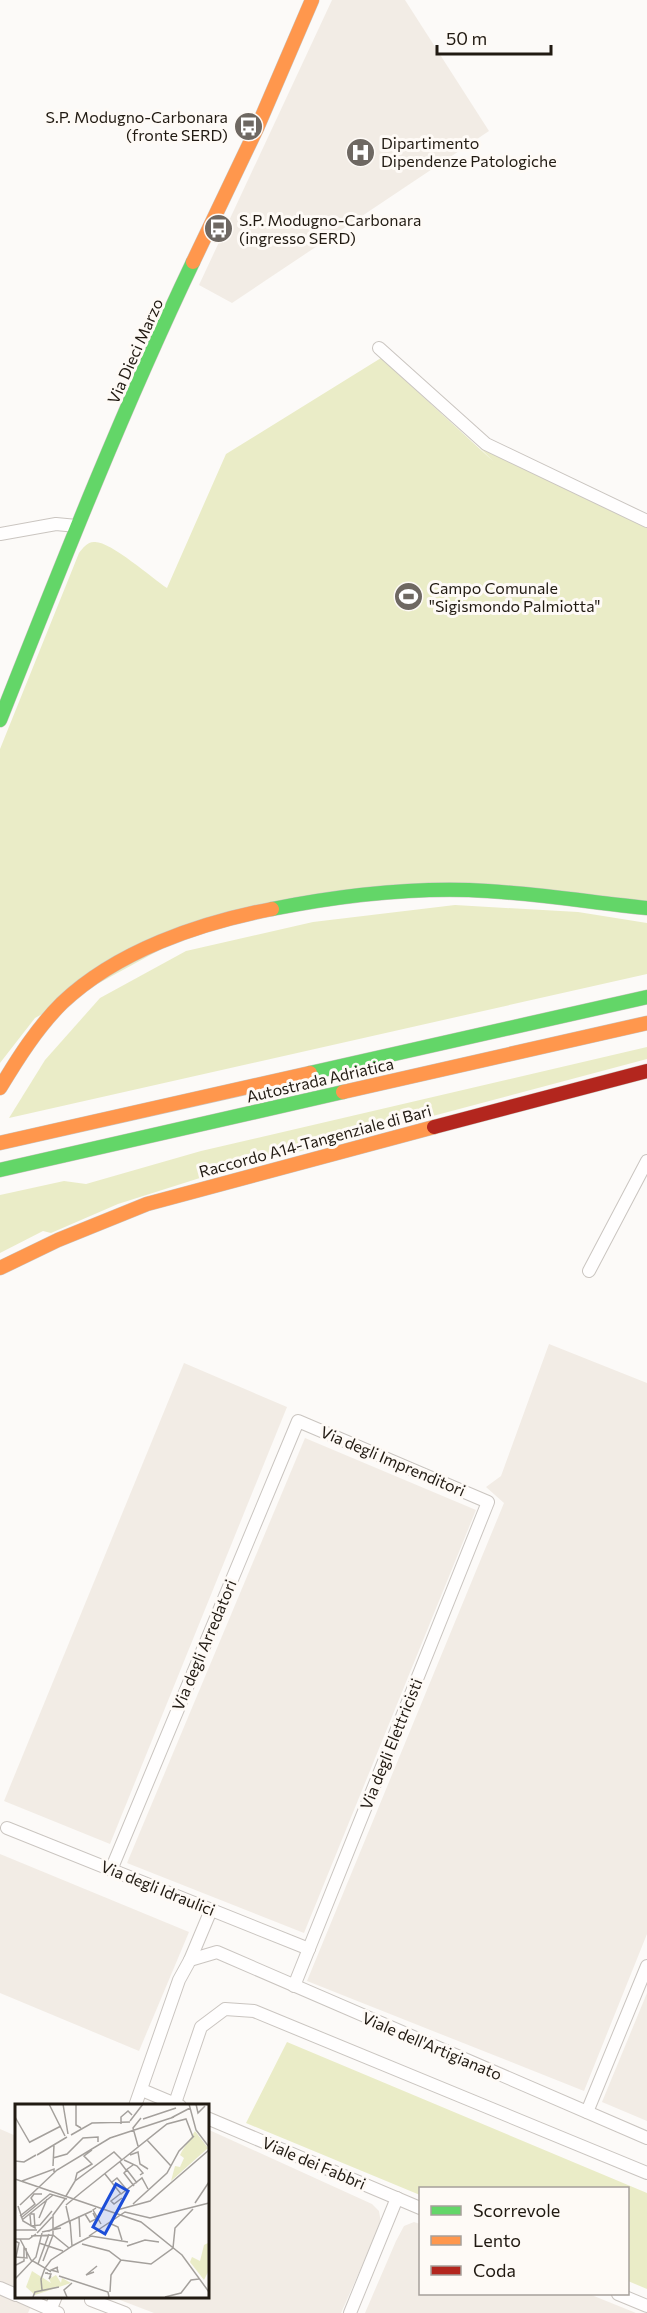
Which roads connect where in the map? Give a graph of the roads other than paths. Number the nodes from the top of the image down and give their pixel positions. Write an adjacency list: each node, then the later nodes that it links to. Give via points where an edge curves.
1 (312, 0): 4 (main road, Via Dieci Marzo, via 257,128 157,338)
2 (379, 348): 3 (street, via 486,444)
3 (647, 521)
4 (77, 526): 5 (street, via 56,524); 6 (main road, Via Dieci Marzo)
5 (0, 534)
6 (0, 720)
7 (647, 908): 11 (main road, via 494,891 429,891 341,897 207,925 151,945 80,988 35,1034)
8 (647, 997): 12 (main road, Autostrada Adriatica)
9 (647, 1023): 14 (main road, Autostrada Adriatica)
10 (647, 1071): 15 (main road, Raccordo A14-Tangenziale di Bari, via 158,1201 97,1223)
11 (0, 1088)
12 (0, 1143)
13 (647, 1161): 16 (street)
14 (0, 1170)
15 (0, 1268)
16 (589, 1271)
17 (298, 1421): 18 (street, Via degli Imprenditori); 20 (street, Via degli Arredatori)
18 (488, 1502): 22 (street, Via degli Elettricisti)
19 (7, 1828): 20 (street, Via degli Idraulici)
20 (111, 1870): 21 (street, Via degli Idraulici)
21 (211, 1910): 22 (street, Via degli Idraulici); 23 (street)
22 (309, 1949): 25 (street, Via degli Elettricisti)
23 (190, 1960): 25 (street, Viale dell'Artigianato, via 217,1952); 26 (street, via 178,1980)
24 (647, 1966): 30 (street)
25 (294, 1986): 30 (street, Viale dell'Artigianato)
26 (142, 2090): 27 (street); 28 (street)
27 (136, 2104)
28 (174, 2104)
29 (176, 2104): 33 (street, via 201,2027 225,2009 254,2011)
30 (587, 2112): 32 (street, Viale dell'Artigianato)
31 (208, 2118): 34 (street, Viale dei Fabbri)
32 (647, 2138)
33 (647, 2173)
34 (398, 2198): 35 (street, Viale dei Fabbri); 45 (street)
35 (419, 2208)
36 (0, 2288): 37 (street)
37 (15, 2295)
38 (620, 2295): 41 (street)
39 (22, 2298): 42 (street)
40 (92, 2298): 43 (street); 44 (street)
41 (647, 2306)
42 (53, 2312)
43 (86, 2313)
44 (125, 2313)
45 (350, 2313)

